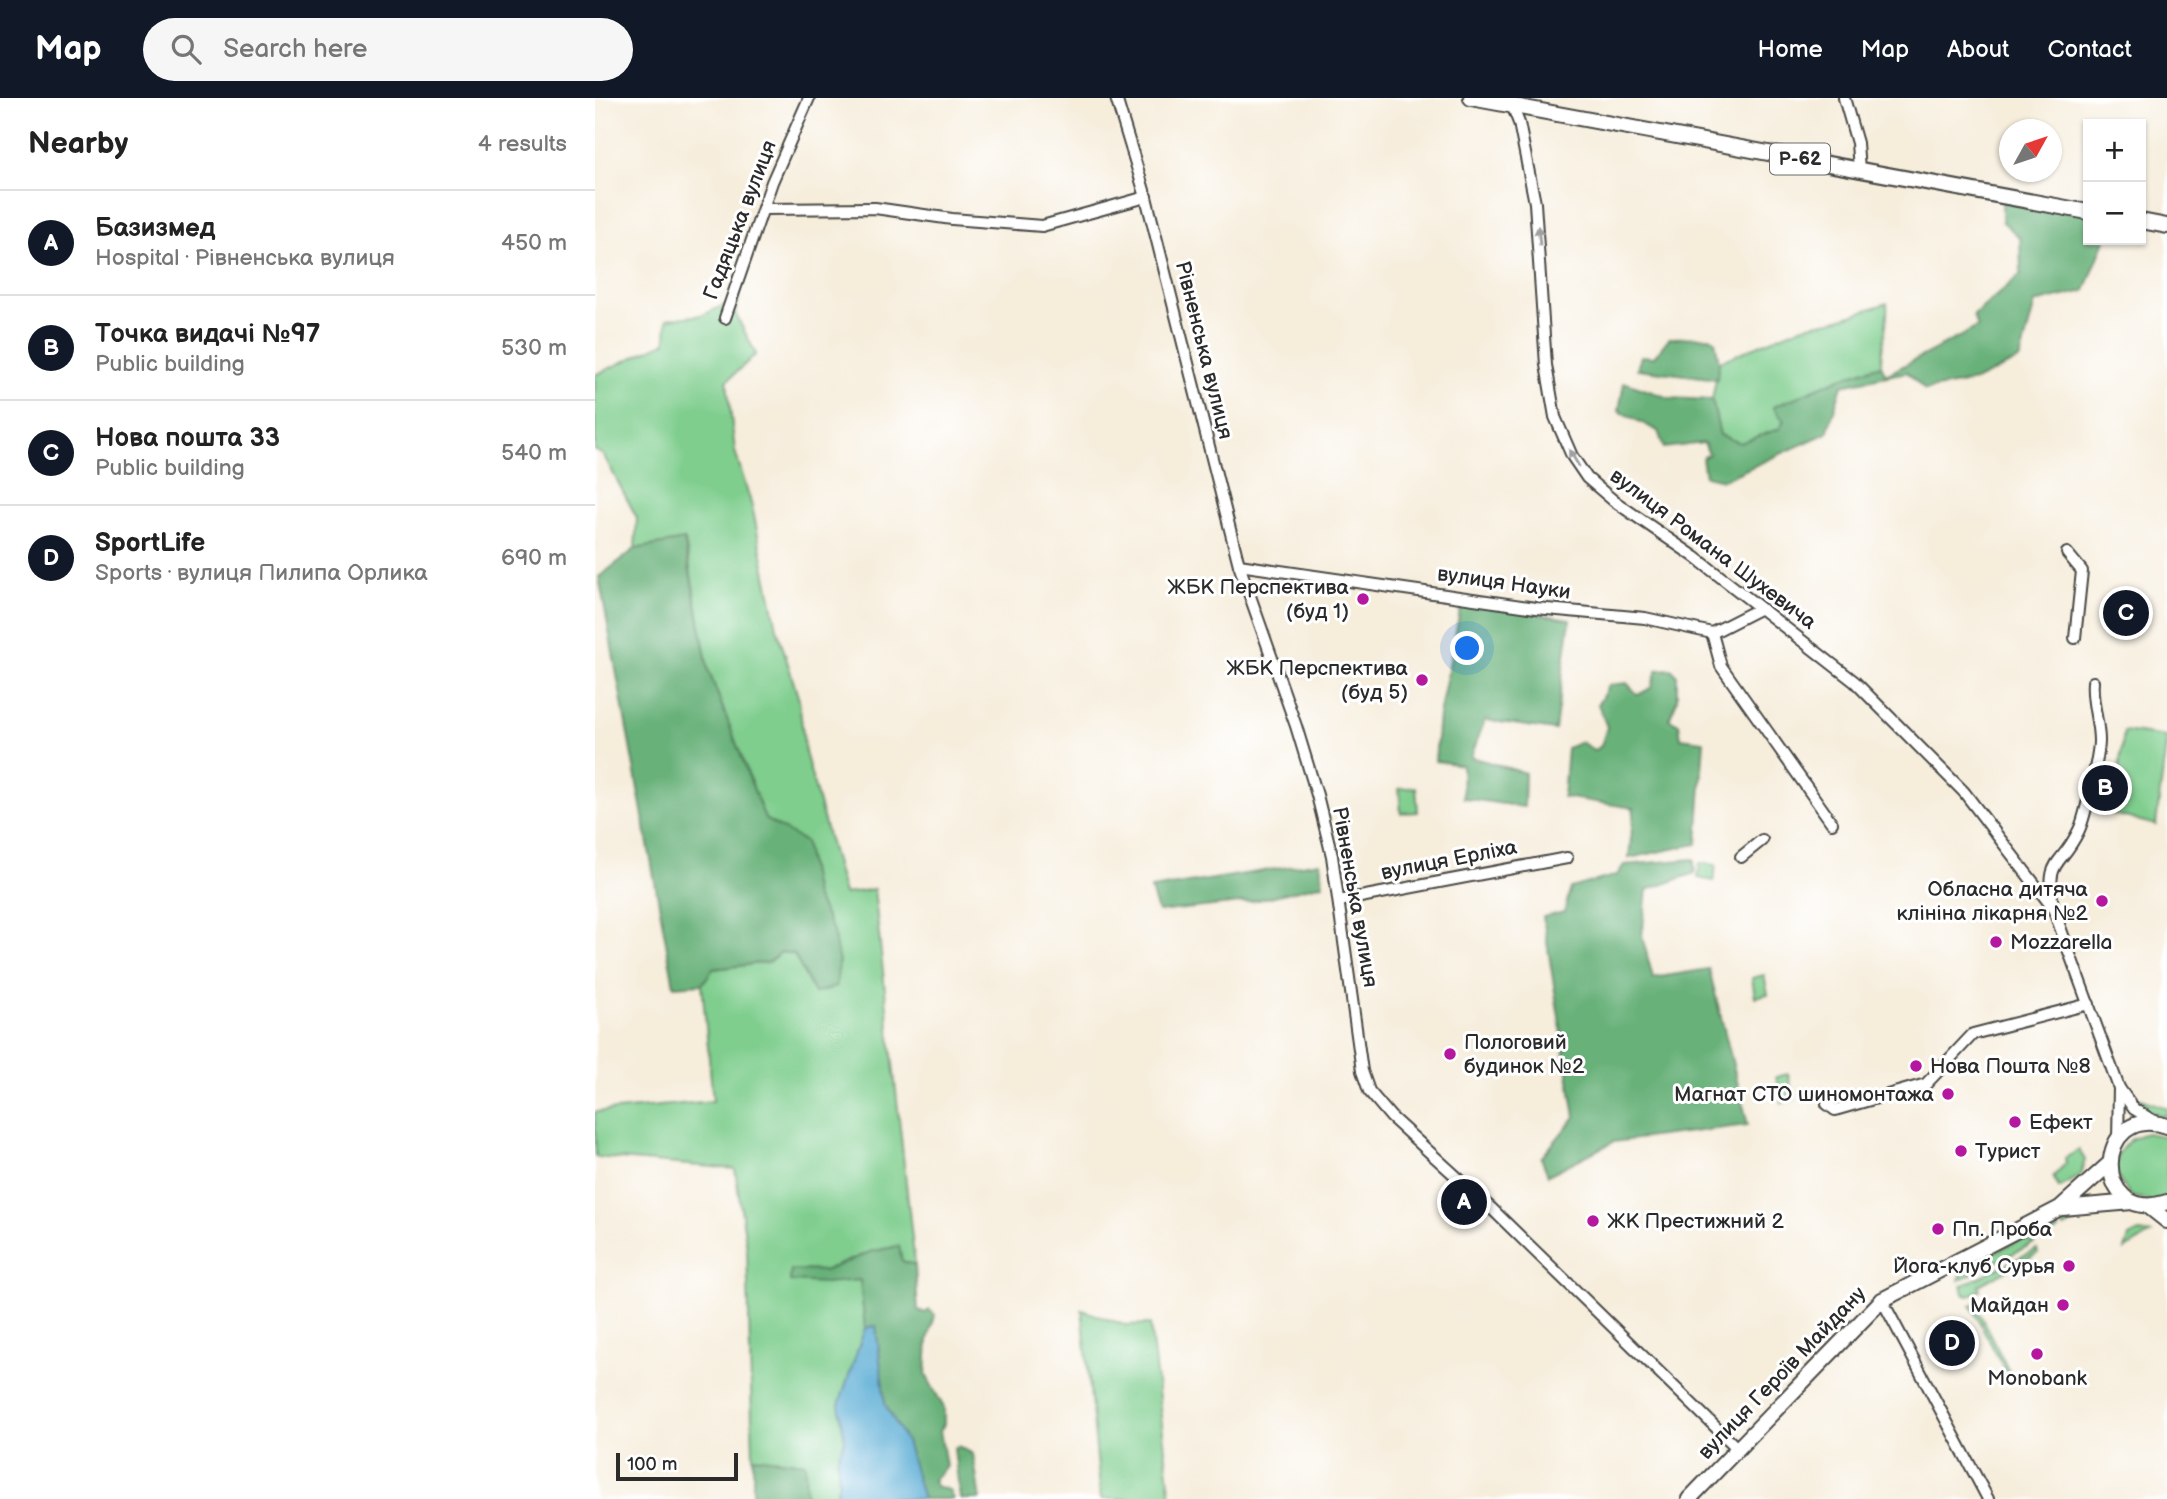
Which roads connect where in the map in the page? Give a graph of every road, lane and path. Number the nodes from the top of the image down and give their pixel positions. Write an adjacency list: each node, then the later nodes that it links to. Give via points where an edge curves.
1 (809, 98): 8 (street, Гадяцька вулиця)
2 (1116, 98): 7 (street, Рівненська вулиця)
3 (1471, 98): 5 (main road, Р-62)
4 (1843, 98): 6 (street, via 1857,143)
5 (1510, 102): 6 (main road, Р-62); 15 (street, вулиця Романа Шухевича, one-way to 5, via 1614,501 1587,478 1572,456 1555,417 1546,365 1535,204 1519,123)
6 (1859, 170): 9 (main road, Р-62)
7 (1146, 197): 8 (street, via 1042,226 875,208); 14 (street, Рівненська вулиця)
8 (763, 209): 12 (street, Гадяцька вулиця)
9 (2083, 211)
10 (2146, 222): 11 (main road)
11 (2167, 226)
12 (725, 318)
13 (2067, 553): 17 (street, via 2082,571)
14 (1239, 565): 16 (street, вулиця Науки, via 1536,608 1645,618); 23 (street, Рівненська вулиця, via 1310,772)
15 (1759, 609): 16 (street); 24 (street, вулиця Романа Шухевича, via 1855,682 1910,737 1963,792)
16 (1712, 633): 19 (street, via 1721,666)
17 (2075, 638)
18 (2093, 682): 24 (street, via 2099,741 2080,830 2052,868)
19 (1832, 823)
20 (1762, 840): 21 (street)
21 (1741, 857)
22 (1567, 858): 23 (street, вулиця Ерліха)
23 (1339, 901): 37 (street, Рівненська вулиця, via 1362,1071 1369,1091)
24 (2053, 908): 25 (street)
25 (2089, 1004): 26 (street); 27 (street, via 1972,1034 1926,1084 1861,1105 1835,1110)
26 (2119, 1087): 28 (street, via 2134,1109); 29 (street)
27 (1827, 1104)
28 (2164, 1125): 29 (main road, via 2131,1127)
29 (2119, 1139): 30 (main road)
30 (2109, 1164): 31 (main road, via 2115,1186); 34 (main road)
31 (2133, 1202): 33 (main road); 34 (main road)
32 (2167, 1202): 33 (main road)
33 (2148, 1206): 35 (main road)
34 (2060, 1208): 36 (main road, вулиця Героїв Майдану)
35 (2167, 1221)
36 (1882, 1300): 37 (main road, вулиця Героїв Майдану); 39 (street)
37 (1737, 1448): 38 (main road, вулиця Героїв Майдану)
38 (1689, 1499)
39 (1988, 1499)

